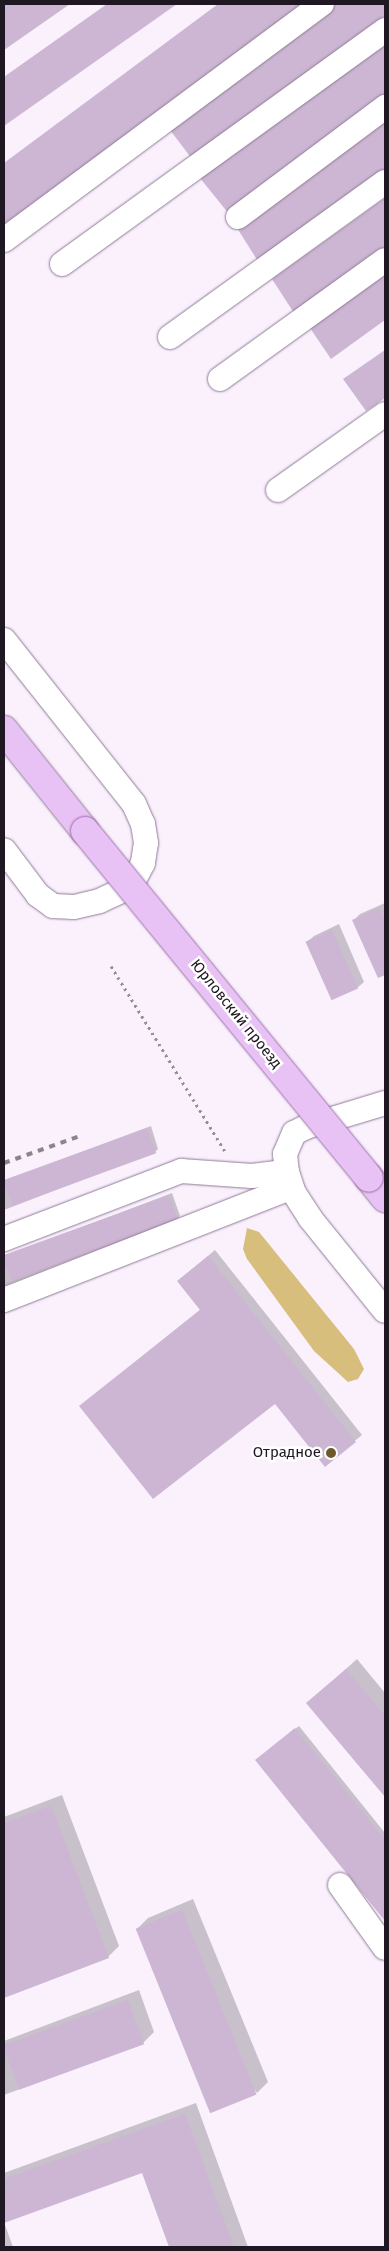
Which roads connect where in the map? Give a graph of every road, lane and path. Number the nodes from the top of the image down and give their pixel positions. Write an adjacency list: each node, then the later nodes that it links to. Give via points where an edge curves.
1 (322, 4): 6 (street)
2 (385, 30): 8 (street)
3 (385, 107): 5 (street)
4 (385, 182): 9 (street)
5 (238, 217)
6 (4, 240)
7 (385, 260): 10 (street)
8 (62, 264)
9 (170, 337)
10 (220, 379)
11 (385, 414): 12 (street)
12 (278, 490)
13 (4, 640): 15 (street, via 134,804 143,824 146,843 143,863 134,880 121,891 100,901 74,907 53,906 38,894)
14 (4, 730): 20 (main road, Юрловский проезд, bridge)
15 (4, 850)
16 (111, 966): 18 (path)
17 (382, 1109): 19 (street, via 306,1127 294,1133 285,1154)
18 (229, 1156)
19 (290, 1179): 21 (street, via 182,1172); 22 (street); 23 (street, via 310,1218)
20 (377, 1188)
21 (4, 1239)
22 (4, 1300)
23 (385, 1311)
24 (340, 1885): 25 (street)
25 (385, 1948)

